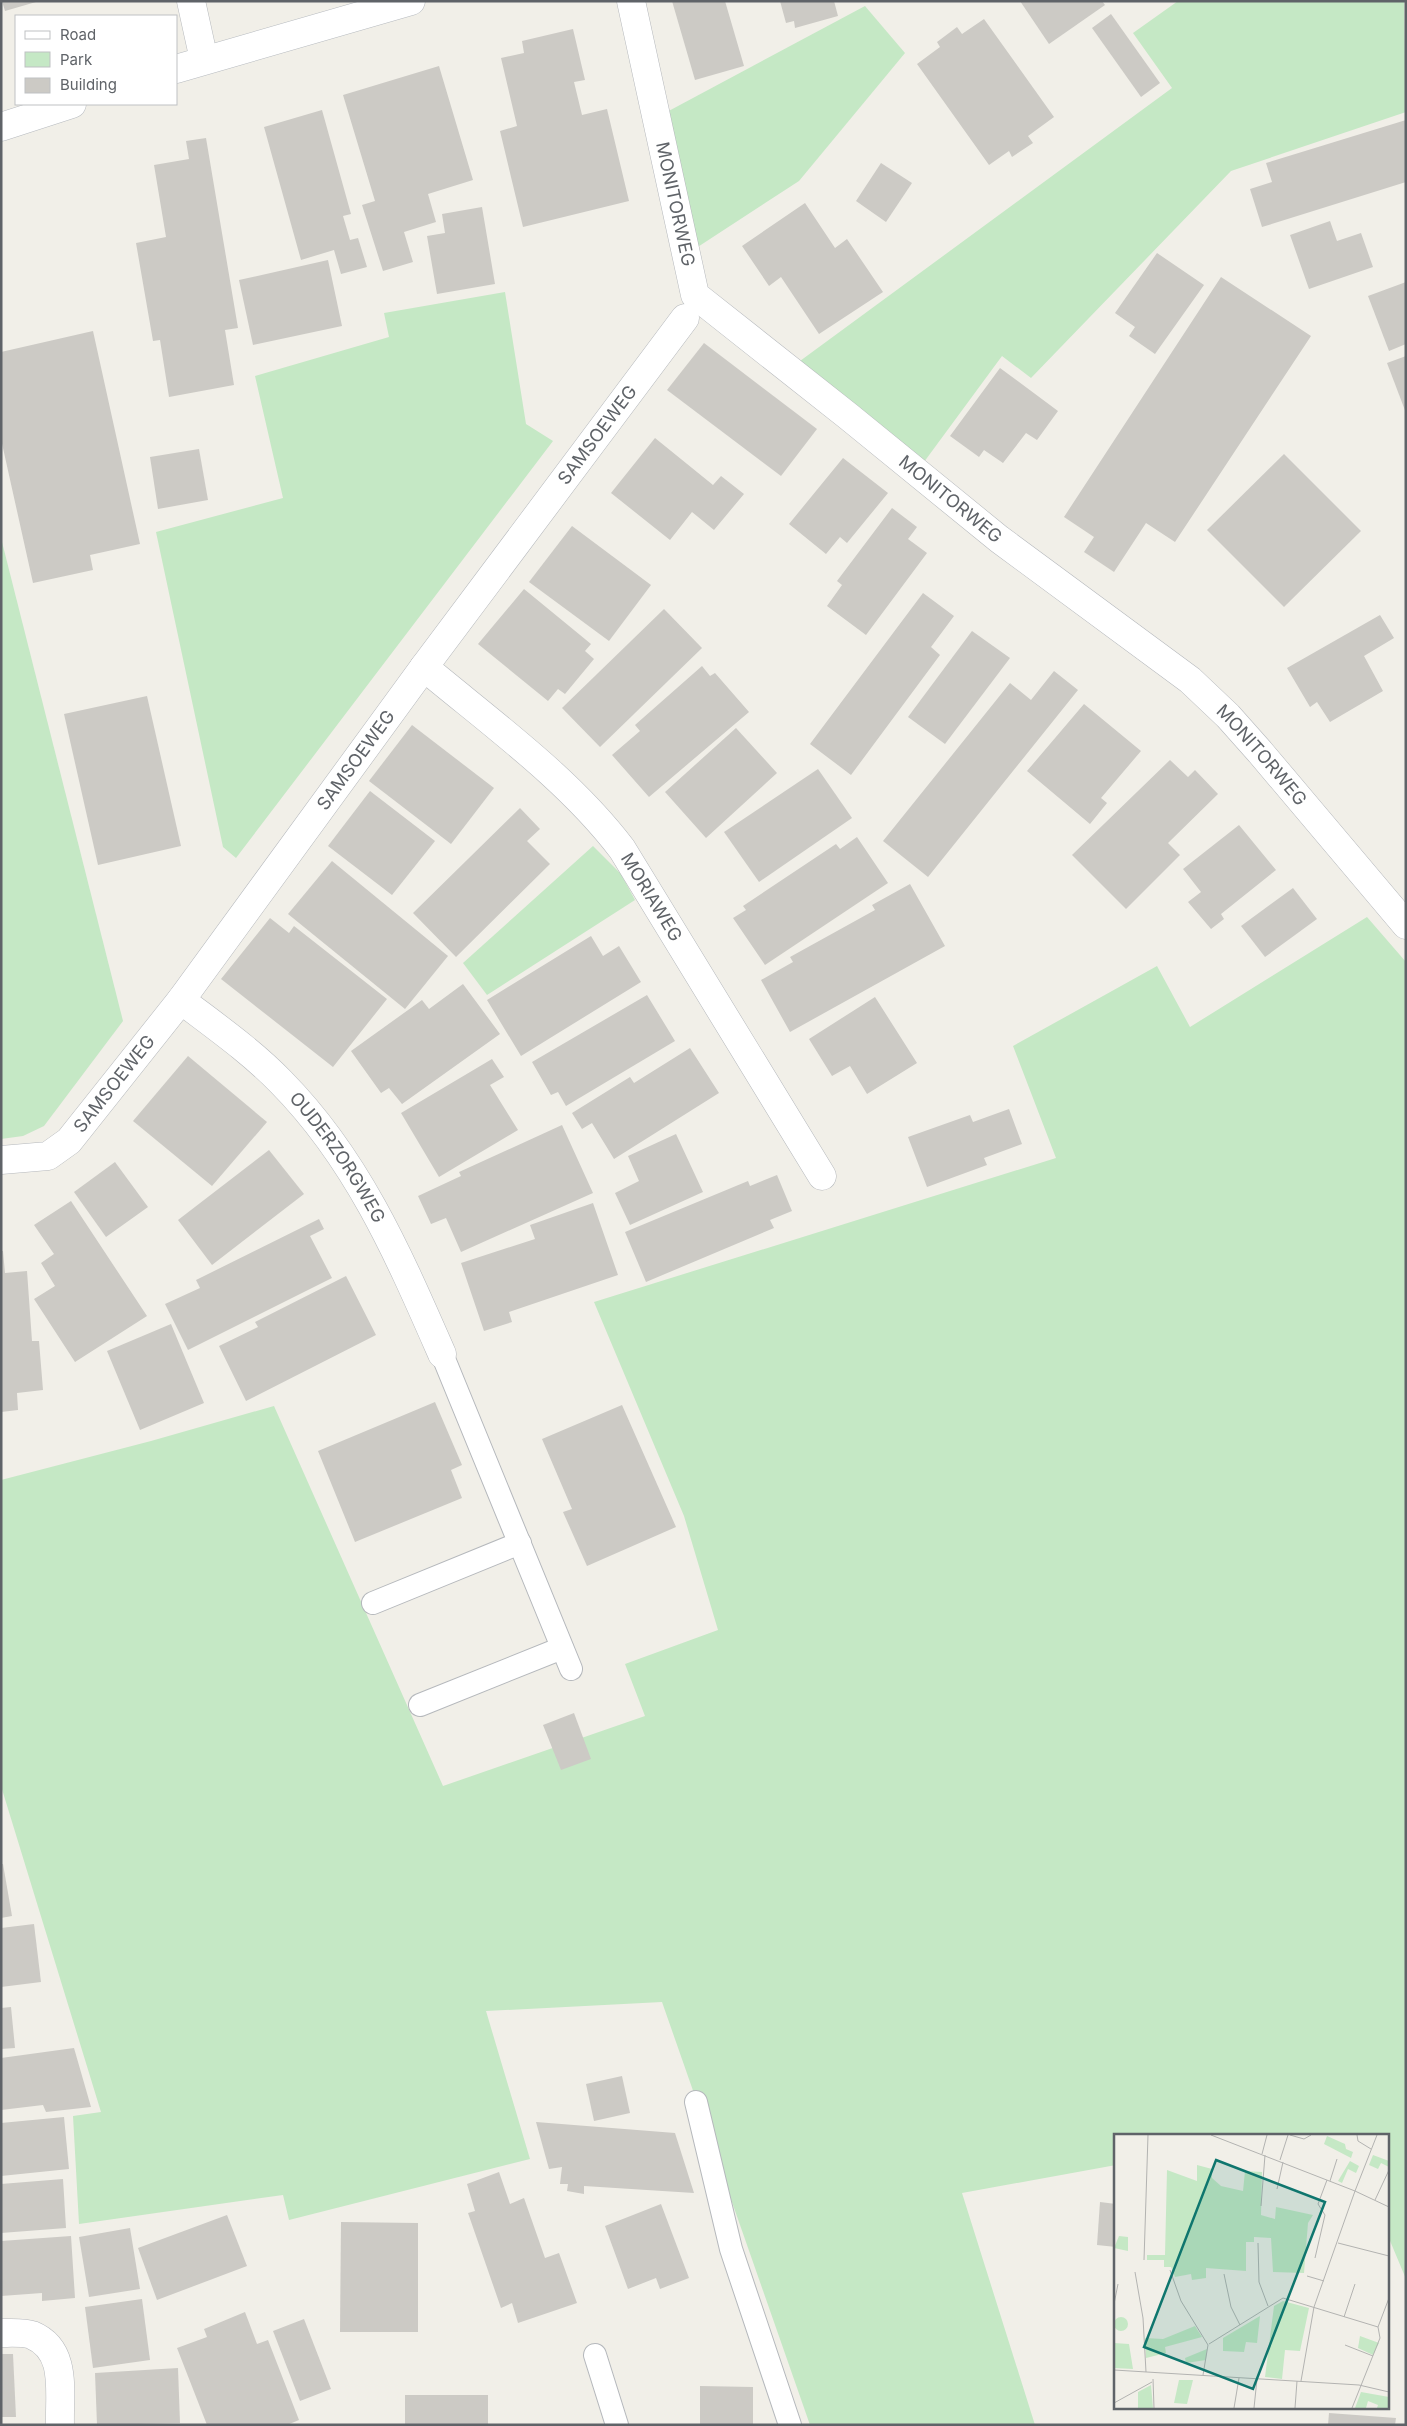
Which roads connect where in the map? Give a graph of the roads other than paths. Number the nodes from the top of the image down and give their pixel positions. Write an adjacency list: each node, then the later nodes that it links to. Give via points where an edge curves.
1 (191, 1): 4 (street)
2 (411, 1): 4 (street)
3 (631, 1): 10 (street, MONITORWEG, via 695,295 999,539 1190,680 1260,752)
4 (204, 60): 5 (street)
5 (178, 69)
6 (69, 105): 7 (street)
7 (1, 127)
8 (685, 318): 9 (street, SAMSOEWEG)
9 (424, 667): 11 (street, SAMSOEWEG); 13 (street, MORIAWEG, via 576,795 602,823 622,849)
10 (1406, 925)
11 (181, 1000): 12 (street, SAMSOEWEG, via 68,1141 48,1156); 14 (street, OUDERZORGWEG, via 248,1051 315,1121 357,1180 389,1234)
12 (1, 1160)
13 (822, 1176)
14 (442, 1354): 15 (lane)
15 (520, 1543): 16 (lane); 17 (lane)
16 (373, 1604)
17 (562, 1648): 18 (lane); 19 (lane)
18 (571, 1669)
19 (420, 1705)
20 (696, 2102): 25 (lane, via 731,2249)
21 (1, 2333): 23 (street, via 31,2334 50,2346 59,2368)
22 (595, 2355): 24 (lane)
23 (60, 2425)
24 (617, 2425)
25 (790, 2425)

